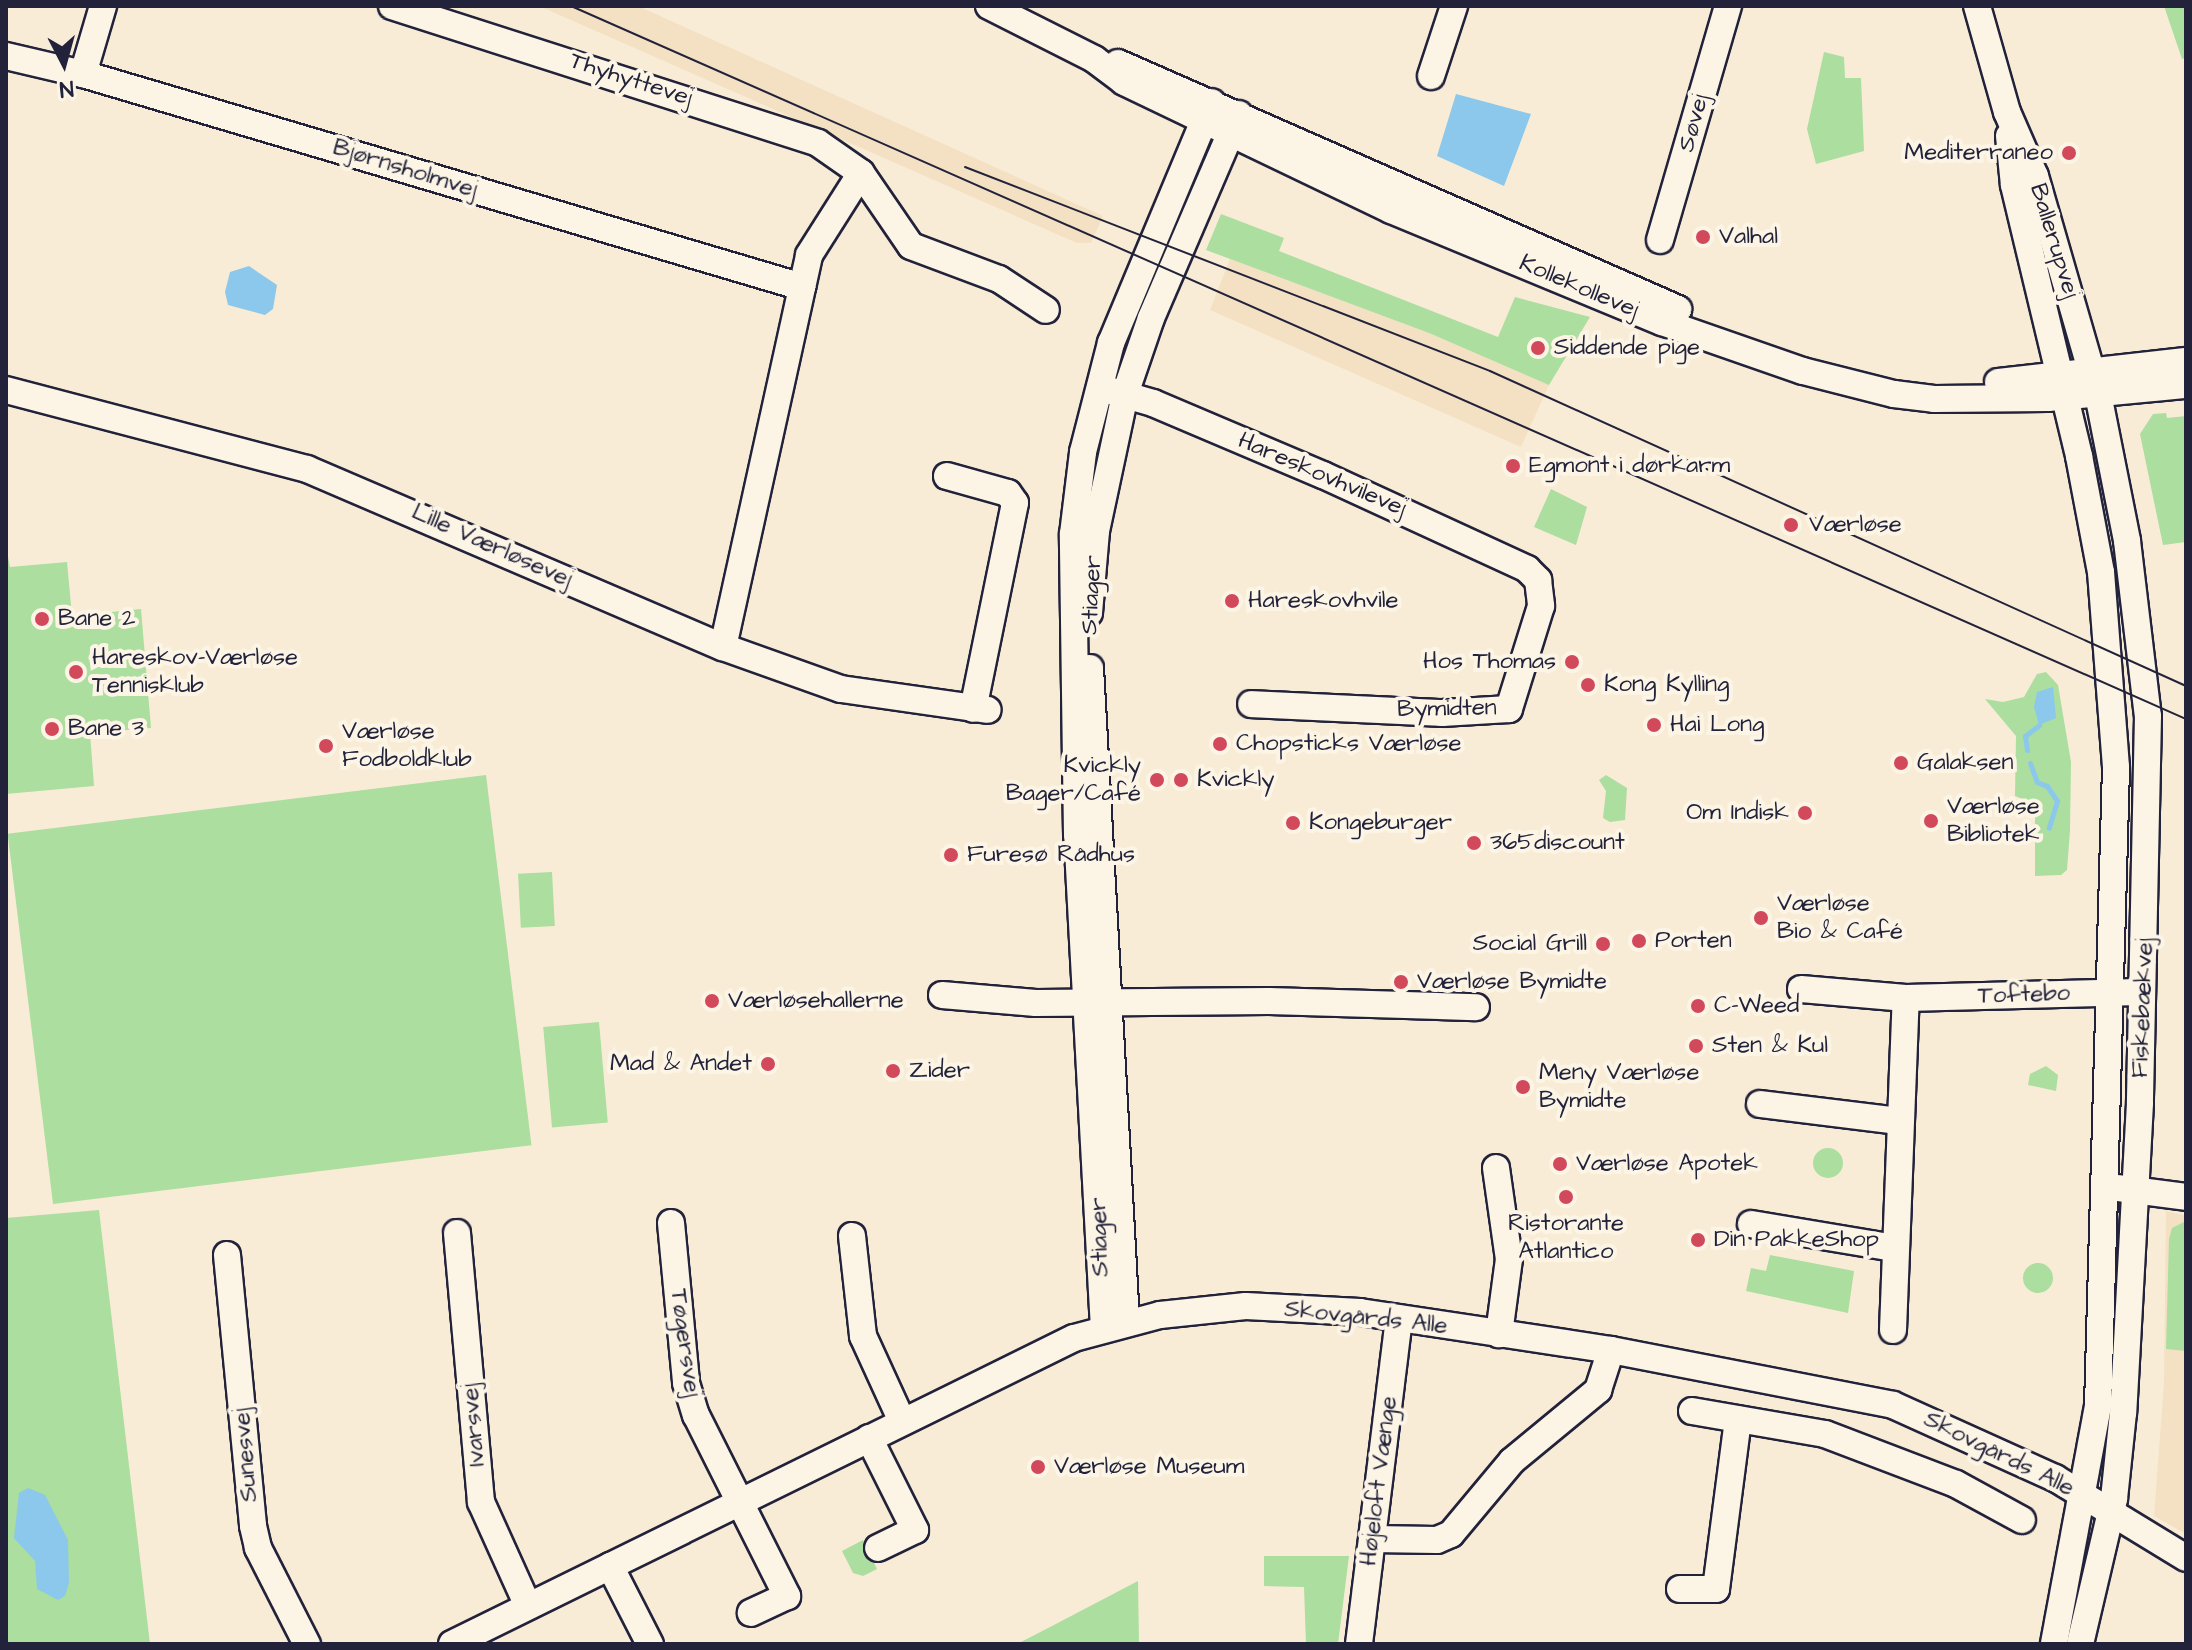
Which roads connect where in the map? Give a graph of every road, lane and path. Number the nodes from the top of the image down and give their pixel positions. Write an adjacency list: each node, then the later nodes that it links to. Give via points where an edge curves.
1 (103, 6): 8 (street)
2 (392, 6): 13 (street, Thyhyttevej, via 803,138)
3 (989, 6): 10 (street, Kollekollevej, via 1094,59 1124,82)
4 (1454, 6): 9 (street)
5 (1728, 6): 14 (street, Søvej)
6 (1977, 6): 11 (street, Ballerupvej)
7 (6, 56): 8 (street, Bjørnsholmvej)
8 (83, 74): 15 (street, Bjørnsholmvej)
9 (1431, 76)
10 (1208, 112): 12 (street, Kollekollevej); 20 (street, Stiager, via 1134,280)
11 (2007, 112): 18 (street, Ballerupvej, via 2035,176); 21 (street, Ballerupvej, via 2014,185)
12 (1235, 124): 21 (street, Kollekollevej, via 1783,354 1850,372); 23 (street, Stiager, via 1156,306)
13 (861, 173): 15 (street, via 809,255); 16 (street, via 911,246 999,279)
14 (1660, 240)
15 (802, 287): 26 (street)
16 (1046, 310)
17 (2186, 361): 18 (street)
18 (2095, 384): 19 (street); 21 (street, Kollekollevej); 30 (street, Fiskebækvej, via 2127,541 2147,703)
19 (2186, 385)
20 (1097, 387): 23 (street, Hareskovhvilevej); 34 (street, Stiager, via 1073,534)
21 (2060, 387): 29 (street, Fiskebækvej, via 2091,516 2109,643 2116,767)
22 (6, 390): 26 (street, Lille Værløsevej, via 307,469)
23 (1125, 394): 25 (street, Hareskovhvilevej, via 1406,511 1527,569); 34 (street, Stiager, via 1089,591 1094,814)
24 (947, 476): 26 (street, Lille Værløsevej, via 1008,493 1015,503 980,709 841,689)
25 (1538, 580): 27 (street, Bymidten, via 1541,606 1509,709 1442,713)
26 (723, 647)
27 (1251, 704)
28 (1801, 989): 32 (street, Toftebo)
29 (2111, 992): 30 (street, Toftebo); 32 (street, Toftebo); 40 (street, Fiskebækvej)
30 (2143, 992): 41 (street, Fiskebækvej)
31 (942, 995): 34 (street)
32 (1906, 998): 38 (street)
33 (1141, 1000): 34 (street); 35 (street); 36 (street, Stiager, via 1126,1010 1122,1022 1127,1088)
34 (1087, 1001): 36 (street, Stiager); 50 (street, Stiager)
35 (1476, 1007)
36 (1117, 1102): 50 (street, Stiager)
37 (1760, 1104): 38 (street)
38 (1898, 1121): 47 (street)
39 (1496, 1168): 52 (street, via 1509,1259)
40 (2104, 1187): 41 (street); 60 (street, Fiskebækvej, via 2098,1406)
41 (2137, 1189): 42 (street); 62 (street, Fiskebækvej)
42 (2186, 1197)
43 (671, 1223): 61 (street, Tøgersvej, via 686,1383 696,1415)
44 (1751, 1224): 47 (street)
45 (457, 1233): 69 (street, Ivarsvej, via 481,1502)
46 (852, 1236): 57 (street, via 863,1336)
47 (1894, 1248): 51 (street)
48 (227, 1255): 72 (street, Sunesvej, via 253,1526 258,1548)
49 (1399, 1318): 50 (street, Skovgårds Alle, via 1246,1306); 52 (street, Skovgårds Alle); 64 (street, Højeloft Vænge)
50 (1115, 1326): 57 (street, Skovgårds Alle, via 1029,1358)
51 (1893, 1330)
52 (1499, 1334): 53 (street, Skovgårds Alle)
53 (1611, 1350): 54 (street, Skovgårds Alle); 64 (street, via 1598,1390 1512,1461 1451,1534 1437,1540)
54 (1837, 1390): 58 (street); 60 (street, Skovgårds Alle, via 1965,1434)
55 (1692, 1411): 56 (street, Skovgårds Alle)
56 (1738, 1419): 58 (street, Skovgårds Alle); 68 (street, via 1716,1589)
57 (902, 1421): 59 (street, Skovgårds Alle)
58 (1825, 1434): 63 (street, Skovgårds Alle, via 1956,1484)
59 (869, 1438): 61 (street, Skovgårds Alle); 65 (street, via 915,1530)
60 (2084, 1496): 62 (street, Skovgårds Alle); 76 (street, Fiskebækvej)
61 (740, 1501): 67 (street, Skovgårds Alle); 70 (street, via 787,1596)
62 (2111, 1514): 66 (street, Skovgårds Alle); 77 (street, Fiskebækvej)
63 (2022, 1520)
64 (1372, 1539): 75 (street, Højeloft Vænge)
65 (878, 1548)
66 (2186, 1558)
67 (610, 1566): 69 (street, Skovgårds Alle); 74 (street)
68 (1680, 1589)
69 (528, 1606): 71 (street, Skovgårds Alle)
70 (751, 1613)
71 (485, 1637): 73 (street, Skovgårds Alle)
72 (307, 1644)
73 (452, 1644)
74 (650, 1644)
75 (1359, 1644)
76 (2054, 1644)
77 (2080, 1644)

